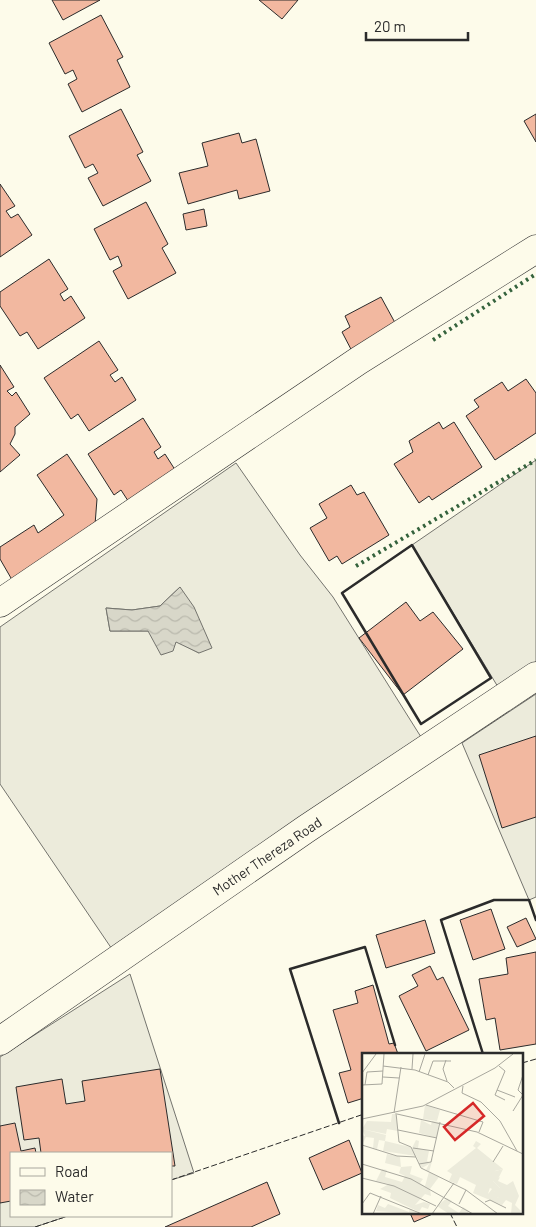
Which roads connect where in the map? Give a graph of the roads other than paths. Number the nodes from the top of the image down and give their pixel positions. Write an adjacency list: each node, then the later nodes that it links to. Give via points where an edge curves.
1 (536, 249): 2 (street, via 358,361)
2 (0, 603)
3 (536, 676): 4 (street, Mother Thereza Road, via 306,829)
4 (0, 1041)

